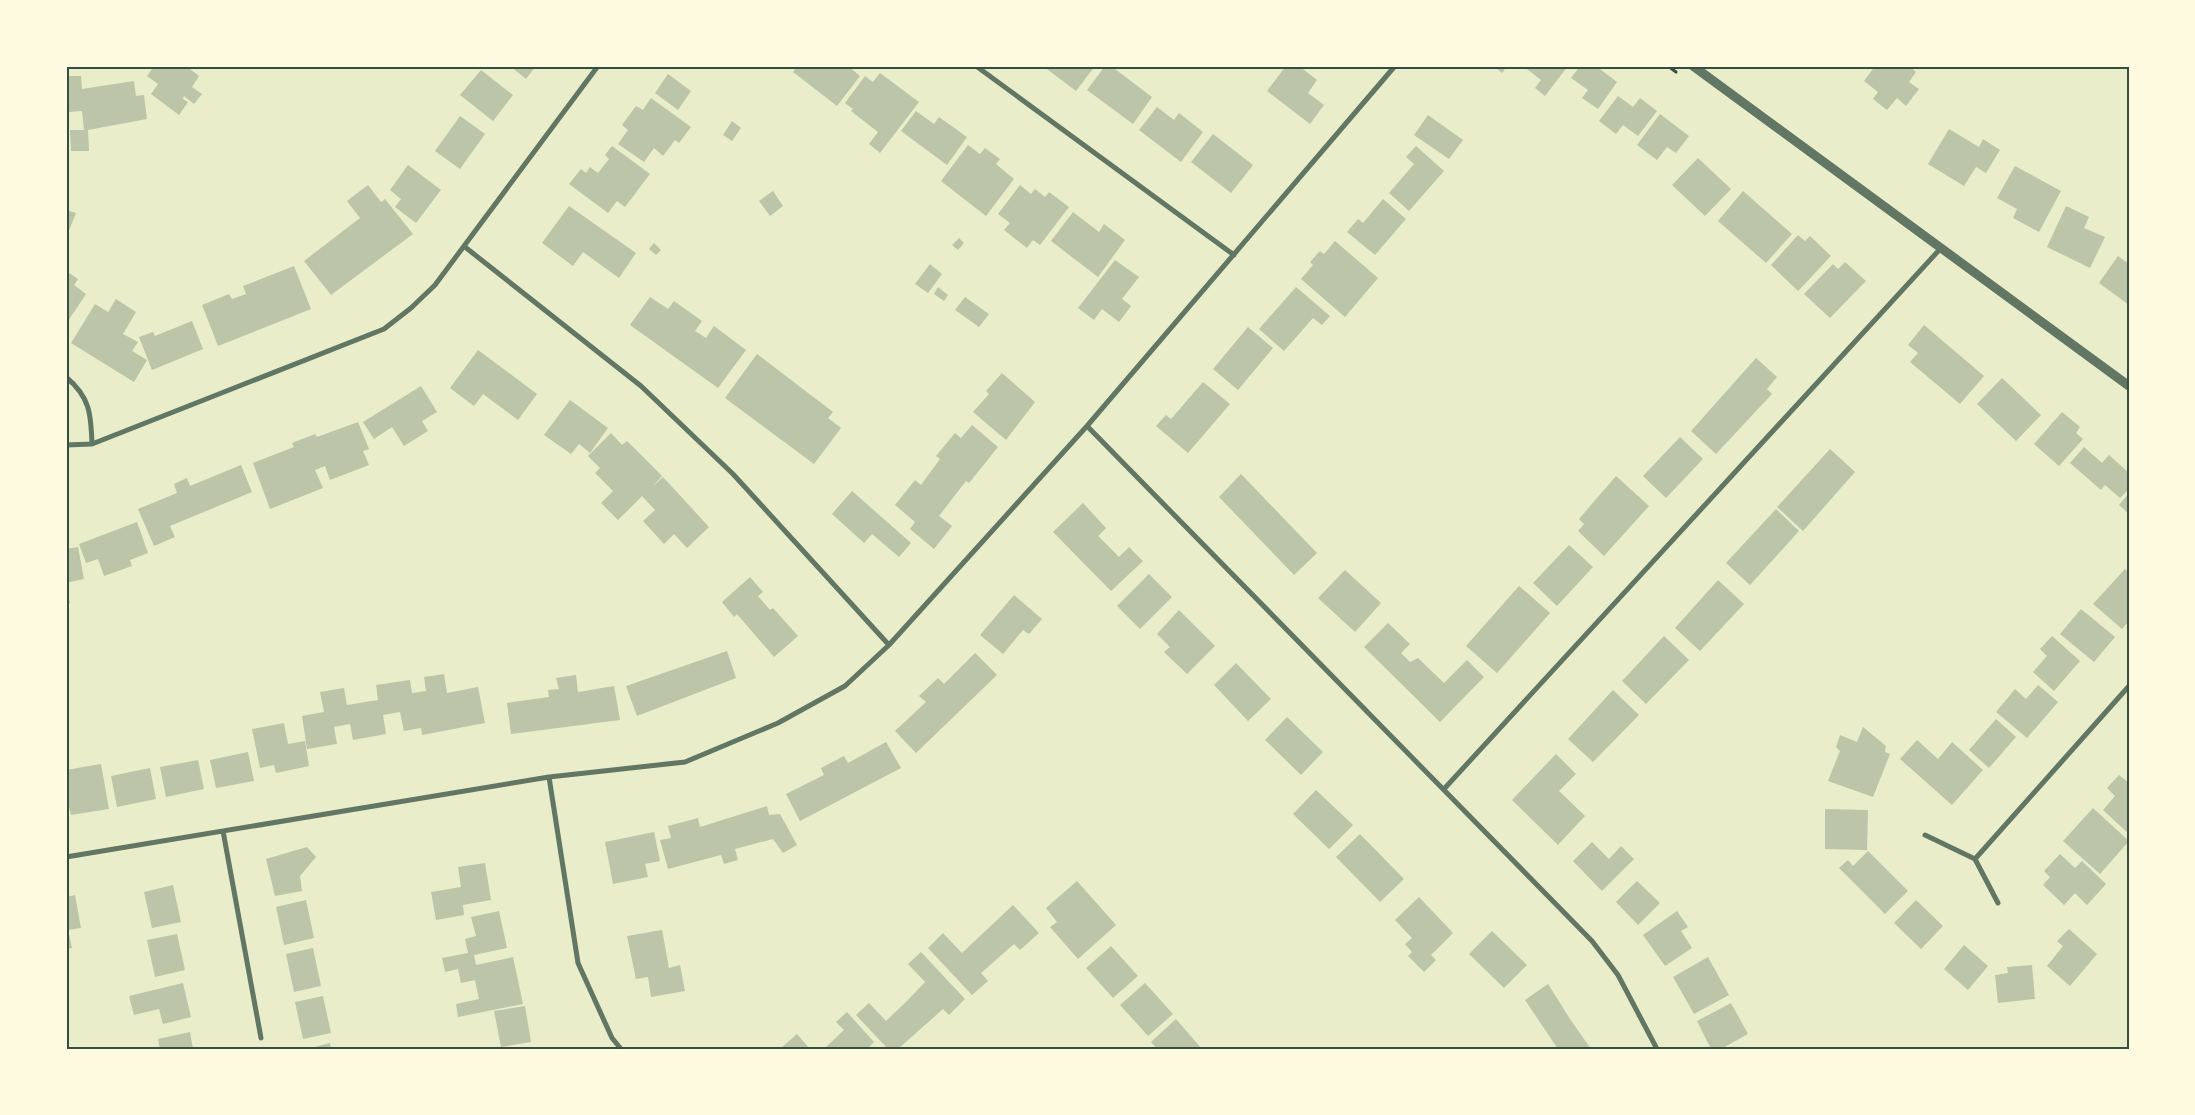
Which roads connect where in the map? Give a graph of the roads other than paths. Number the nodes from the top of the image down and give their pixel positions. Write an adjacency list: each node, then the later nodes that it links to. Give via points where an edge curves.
1 (598, 66): 5 (street)
2 (976, 66): 7 (street)
3 (1395, 66): 7 (street)
4 (1693, 66): 6 (street)
5 (464, 248): 11 (street, via 435,285 384,329); 13 (street, via 641,386 733,474)
6 (1941, 248): 9 (street); 16 (street)
7 (1234, 256): 10 (street)
8 (66, 377): 11 (street, via 80,388 90,413)
9 (2129, 386)
10 (1087, 426): 13 (street); 16 (street)
11 (92, 444): 12 (street)
12 (66, 445)
13 (889, 645): 15 (street, via 844,686 778,723 685,762)
14 (2129, 686): 20 (street)
15 (548, 777): 17 (street); 23 (street, via 578,962)
16 (1444, 789): 24 (street, via 1592,941 1618,975)
17 (223, 831): 19 (street); 22 (street)
18 (1925, 835): 20 (street)
19 (66, 857)
20 (1975, 859): 21 (street)
21 (1998, 903)
22 (261, 1038)
23 (620, 1049)
24 (1657, 1049)

